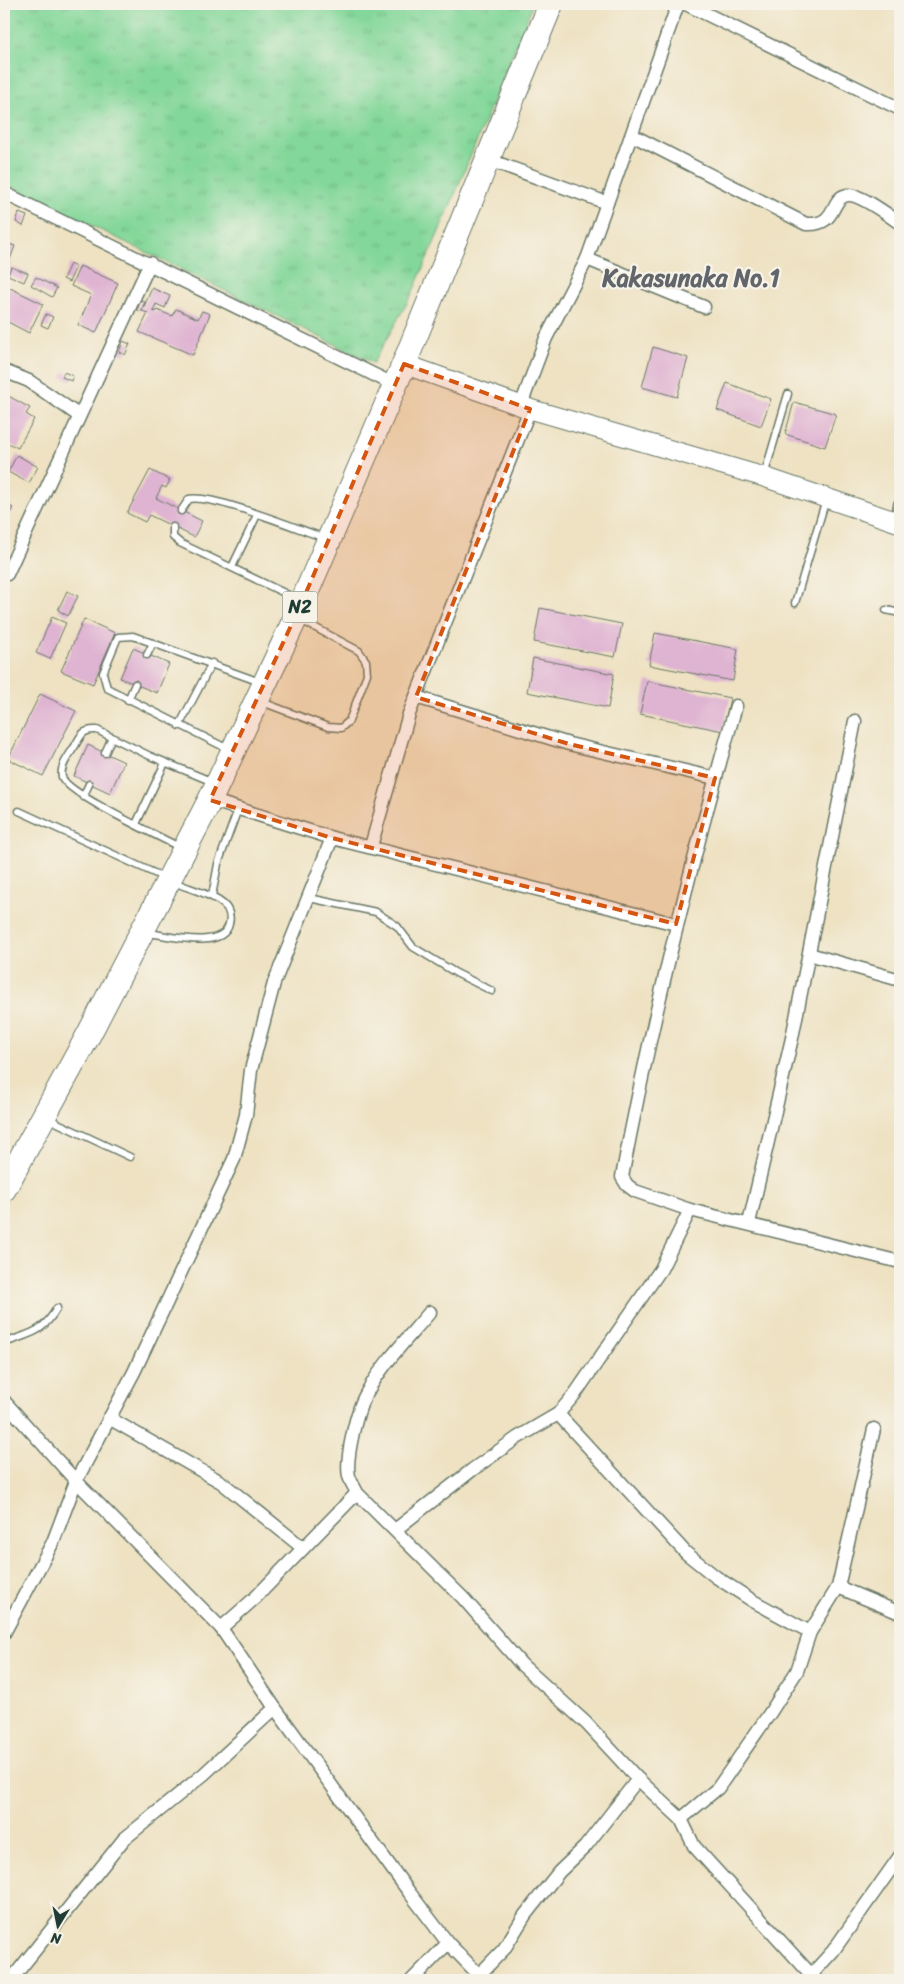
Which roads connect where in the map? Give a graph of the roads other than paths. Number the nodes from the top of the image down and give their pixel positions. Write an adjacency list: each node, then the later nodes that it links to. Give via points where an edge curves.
1 (551, 4): 6 (highway, N2)
2 (678, 4): 5 (street)
3 (686, 4): 4 (street)
4 (900, 109)
5 (632, 135): 8 (street); 9 (street, via 806,224 818,224 830,217 840,199 849,195)
6 (489, 160): 8 (street); 14 (highway, N2)
7 (4, 193): 11 (street)
8 (607, 203): 10 (street)
9 (900, 223)
10 (587, 259): 12 (street); 16 (street, via 533,367)
11 (150, 263): 14 (street); 17 (street)
12 (704, 307)
13 (4, 370): 17 (street, via 29,381)
14 (400, 374): 16 (street); 24 (highway, N2)
15 (788, 394): 18 (lane)
16 (526, 407): 18 (street); 36 (street)
17 (78, 415): 26 (street)
18 (764, 477): 19 (street)
19 (826, 498): 22 (street); 27 (lane)
20 (181, 510): 21 (lane, via 190,499 198,498)
21 (257, 515): 24 (lane); 25 (lane)
22 (899, 517)
23 (173, 527): 25 (lane, via 173,536 180,543)
24 (329, 539): 28 (highway, N2)
25 (232, 567): 28 (lane)
26 (5, 576)
27 (795, 603)
28 (299, 609): 35 (highway, N2); 35 (lane, via 359,651 366,661 367,674 350,721 341,728 328,727)
29 (886, 610): 30 (lane)
30 (900, 613)
31 (153, 643): 32 (lane); 33 (lane); 37 (lane, via 133,636 118,637 103,673 104,681 107,688)
32 (147, 654)
33 (212, 663): 35 (lane); 40 (lane)
34 (135, 684): 37 (lane)
35 (260, 691): 42 (highway, N2)
36 (416, 697): 45 (street, via 569,744); 53 (street)
37 (128, 700): 40 (lane)
38 (736, 706): 45 (street)
39 (855, 721): 60 (street)
40 (178, 726): 42 (lane)
41 (112, 737): 43 (lane); 44 (lane); 48 (lane, via 97,730 82,732 62,769 62,778 68,786)
42 (232, 751): 47 (highway, N2)
43 (105, 753)
44 (165, 763): 47 (lane); 51 (lane)
45 (715, 778): 58 (street)
46 (89, 784): 48 (lane)
47 (214, 792): 49 (street); 54 (highway, N2)
48 (83, 797): 51 (lane)
49 (238, 809): 52 (street); 56 (lane, via 218,864)
50 (19, 811): 55 (lane)
51 (136, 824): 54 (lane)
52 (332, 838): 53 (street); 57 (street)
53 (371, 846): 58 (street)
54 (185, 849): 55 (highway, N2)
55 (169, 880): 56 (lane); 59 (highway, N2)
56 (212, 896): 59 (lane, via 224,905 230,916 229,927 222,934 209,940)
57 (309, 898): 62 (lane, via 376,912 397,926 413,947); 74 (street, via 274,983 251,1070 246,1115 234,1160)
58 (676, 924): 66 (street, via 645,1055 622,1177 635,1191)
59 (142, 932): 63 (highway, N2)
60 (809, 954): 61 (street); 67 (street)
61 (900, 980)
62 (492, 991)
63 (44, 1116): 64 (lane); 65 (highway, N2)
64 (130, 1157)
65 (4, 1189)
66 (690, 1210): 67 (street); 73 (street, via 661,1269)
67 (749, 1224): 68 (street)
68 (900, 1262)
69 (57, 1308): 71 (lane, via 48,1323)
70 (430, 1312): 77 (street, via 366,1394 354,1428 351,1450 349,1476)
71 (4, 1343)
72 (4, 1401): 76 (street)
73 (558, 1414): 78 (street, via 479,1465); 83 (street, via 686,1553 753,1601)
74 (109, 1418): 76 (street); 79 (street, via 221,1482)
75 (874, 1429): 80 (street)
76 (76, 1480): 82 (street); 84 (street, via 53,1542)
77 (357, 1493): 78 (street); 79 (street)
78 (395, 1530): 86 (street, via 463,1598 522,1665 586,1723)
79 (303, 1548): 82 (street)
80 (838, 1587): 81 (street); 83 (street)
81 (900, 1613)
82 (221, 1628): 85 (street)
83 (810, 1632): 87 (street, via 797,1670 770,1713 718,1788)
84 (4, 1633)
85 (275, 1708): 89 (street); 92 (street, via 204,1774 124,1839)
86 (638, 1779): 87 (street); 91 (street, via 585,1847 559,1872)
87 (681, 1819): 90 (street, via 694,1846)
88 (900, 1856): 90 (street)
89 (448, 1943): 91 (street); 93 (street)
90 (814, 1977)
91 (481, 1978)
92 (10, 1980)
93 (412, 1980)

